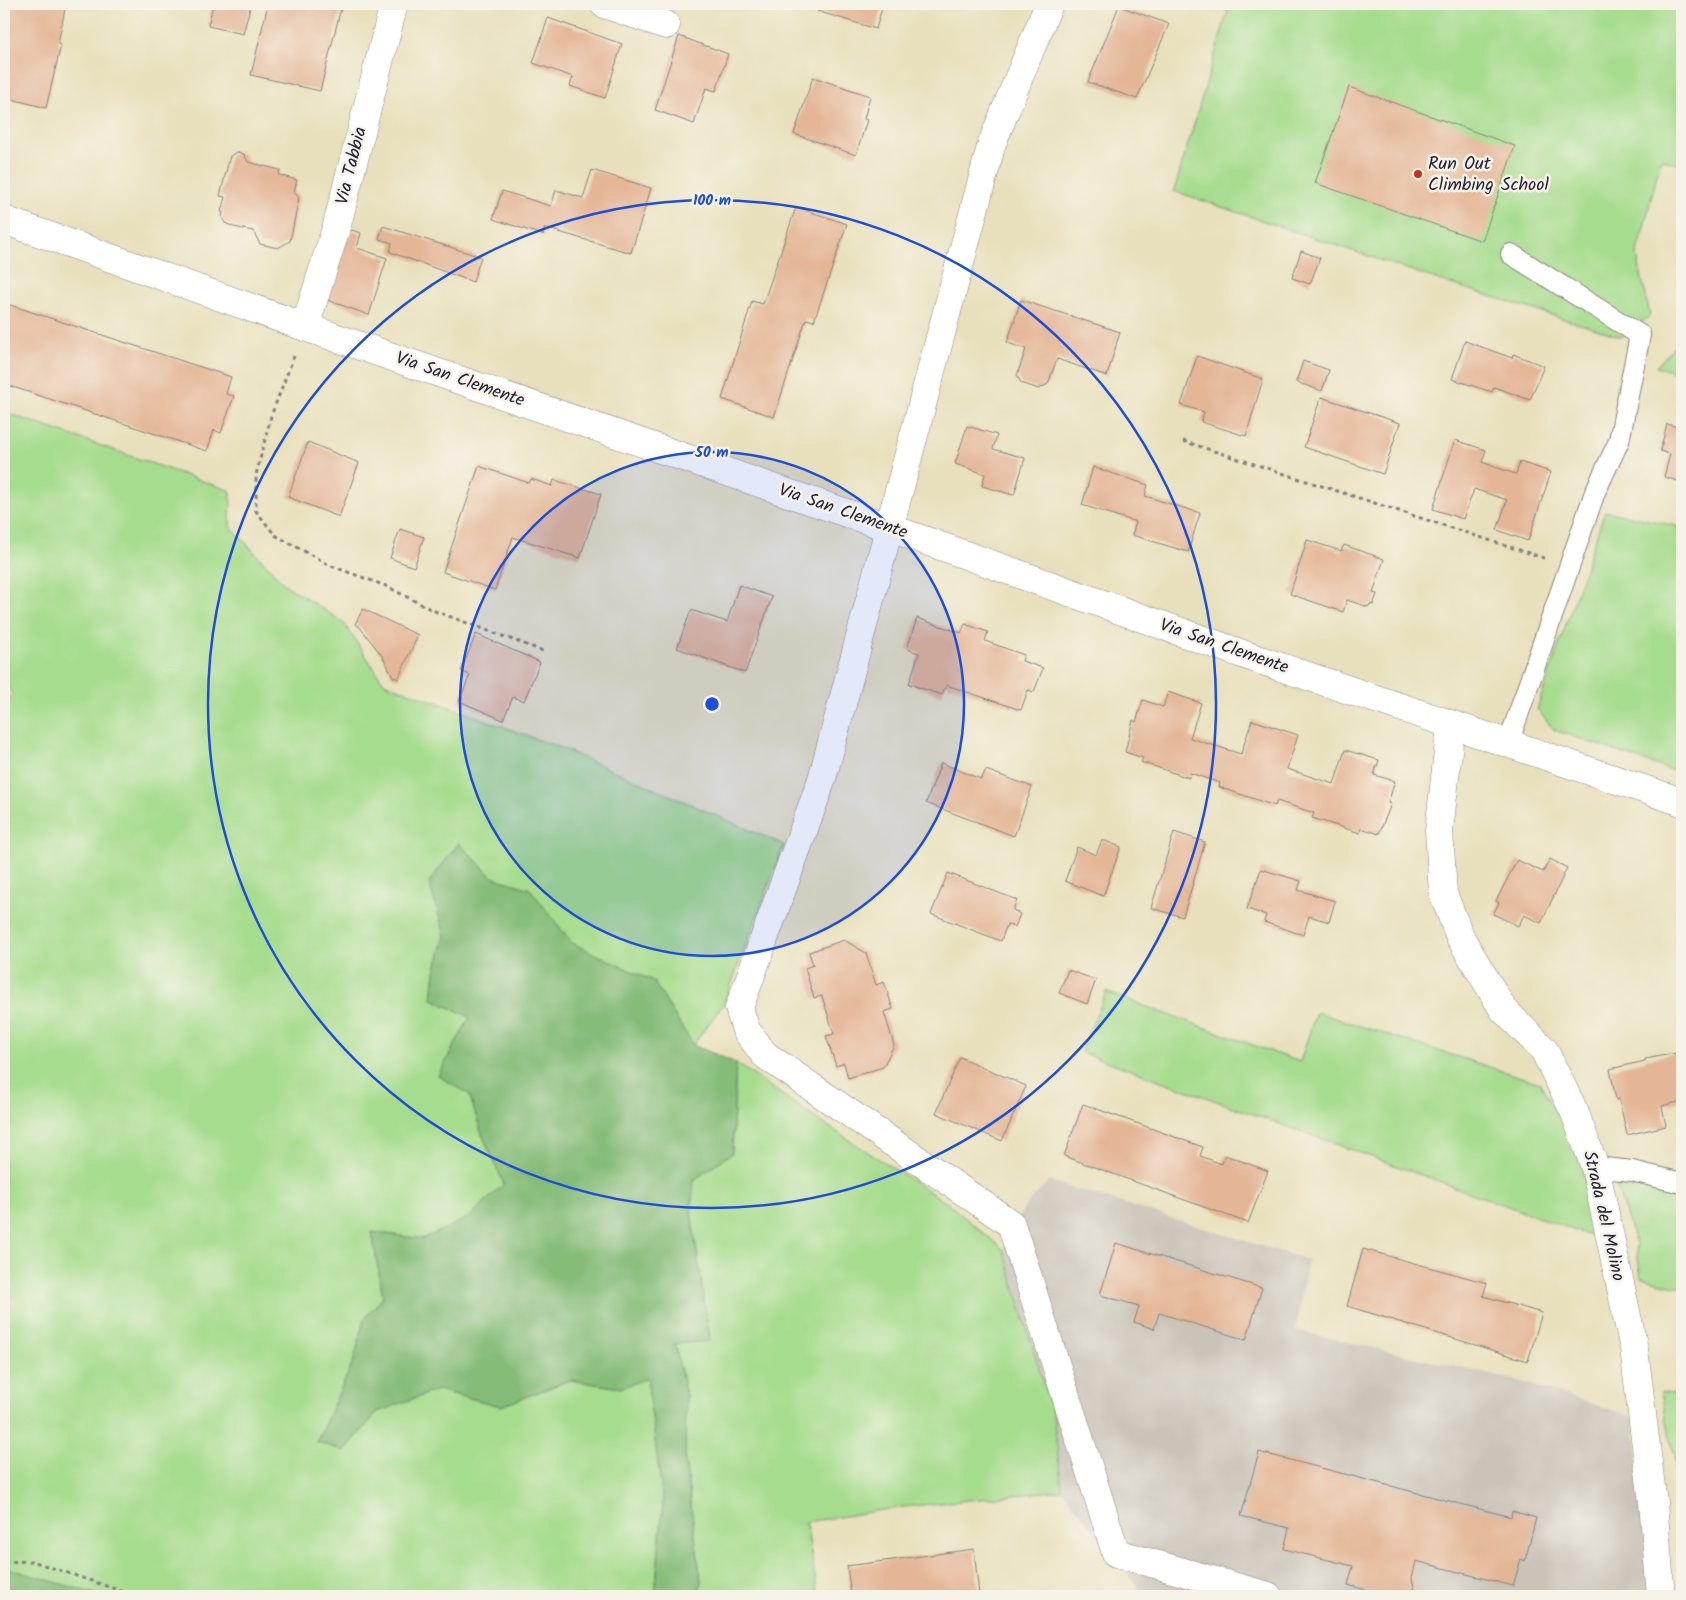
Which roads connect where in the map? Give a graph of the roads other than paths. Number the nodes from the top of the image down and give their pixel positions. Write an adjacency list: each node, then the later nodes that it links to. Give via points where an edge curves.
1 (394, 4): 7 (street, Via Tabbia, via 337,224)
2 (604, 4): 4 (street)
3 (1049, 4): 8 (street, via 992,143)
4 (666, 25)
5 (4, 220): 7 (street, Via San Clemente)
6 (1511, 254): 10 (lane, via 1640,335 1619,441 1595,492)
7 (305, 327): 8 (street, Via San Clemente)
8 (890, 528): 9 (street, Via San Clemente, via 1250,657); 14 (street, via 822,779 739,1008 746,1030 764,1054 1011,1224 1116,1553)
9 (1452, 725): 10 (street, Via San Clemente); 12 (street, Strada del Molino, via 1439,831 1443,893 1460,936 1503,1009 1544,1050 1574,1111)
10 (1508, 744): 11 (street, Via San Clemente)
11 (1682, 802)
12 (1595, 1167): 13 (lane); 15 (street, Strada del Molino, via 1634,1350)
13 (1682, 1182)
14 (1268, 1596)
15 (1661, 1596)

